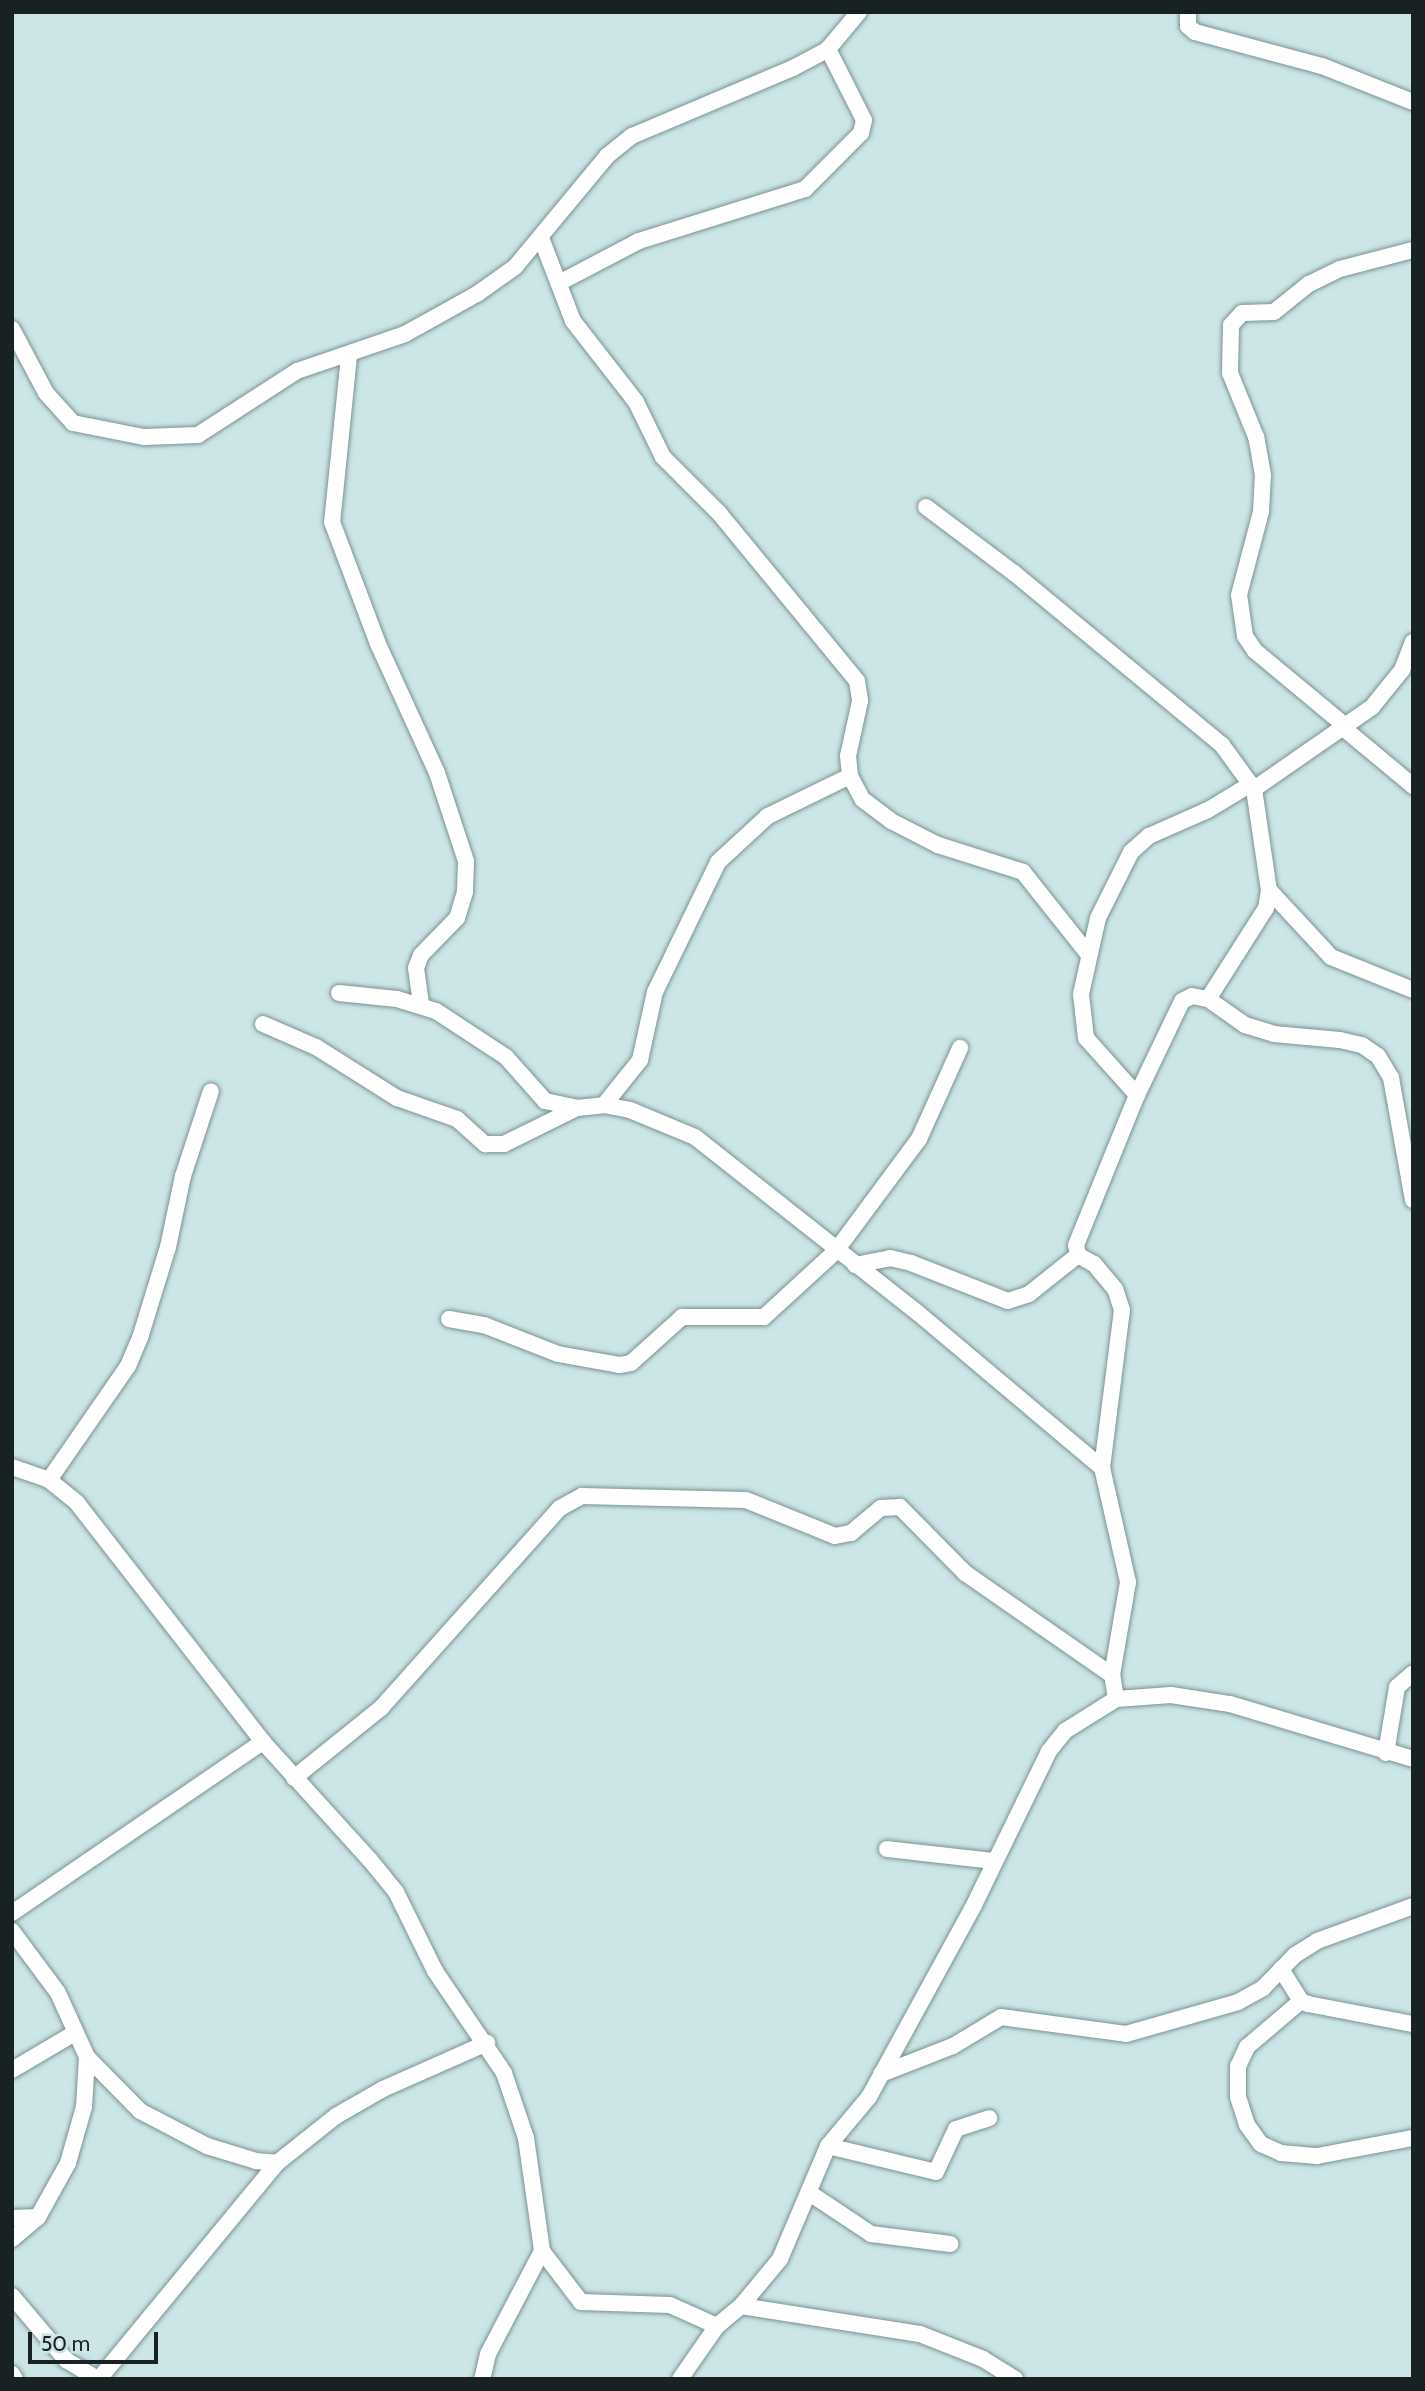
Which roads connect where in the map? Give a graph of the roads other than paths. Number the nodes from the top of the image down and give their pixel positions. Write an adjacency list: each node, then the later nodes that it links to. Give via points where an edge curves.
1 (859, 12): 3 (street)
2 (1188, 12): 4 (street, via 1188,26 1195,32 1322,66)
3 (828, 49): 5 (street, via 632,136 607,156); 7 (street, via 864,120 861,133 806,189 639,241)
4 (1413, 102)
5 (541, 238): 7 (street); 9 (street, via 515,267 477,294 405,334)
6 (1413, 250): 12 (street, via 1340,269 1310,284 1274,312 1242,313 1231,325 1230,373 1256,437 1263,475 1261,512 1239,595 1245,636 1255,651)
7 (559, 283): 13 (street, via 573,321 636,402 663,457 719,513 857,681 860,701 848,756)
8 (12, 329): 9 (street, via 63,415 90,429 144,437 198,435 297,371)
9 (349, 356): 21 (street, via 332,522 378,644 437,773 466,860 465,892 457,918 421,955 416,968)
10 (926, 507): 15 (street, via 1014,573 1222,745)
11 (1413, 642): 12 (street, via 1390,689 1372,707)
12 (1342, 725): 14 (street); 15 (street)
13 (850, 776): 17 (street, via 862,799 891,821 938,845 1023,872); 26 (street, via 768,816 718,862 655,992 640,1059)
14 (1413, 786)
15 (1253, 787): 16 (street); 17 (street, via 1149,836 1131,852 1098,918)
16 (1269, 890): 18 (street, via 1331,957); 20 (street, via 1253,933)
17 (1088, 955): 25 (street, via 1081,994 1086,1038)
18 (1413, 990)
19 (339, 993): 21 (street)
20 (1208, 999): 25 (street, via 1192,996 1182,1001); 28 (street, via 1245,1025 1274,1034 1362,1045 1378,1056 1391,1078)
21 (421, 1005): 27 (street, via 506,1057 545,1101)
22 (263, 1024): 27 (street, via 316,1047 397,1098 457,1119 485,1144 504,1144)
23 (960, 1048): 29 (street, via 919,1139)
24 (211, 1091): 35 (street, via 140,1338 128,1366)
25 (1138, 1095): 30 (street, via 1077,1237)
26 (604, 1105): 27 (street); 29 (street, via 630,1110 695,1137 735,1164)
27 (577, 1108)
28 (1413, 1200)
29 (835, 1252): 31 (street); 32 (street, via 764,1317 682,1317 631,1363 558,1354 484,1325)
30 (1078, 1255): 31 (street, via 1029,1293 1008,1301 890,1258); 34 (street, via 1104,1275 1122,1310)
31 (855, 1265): 34 (street)
32 (449, 1319)
33 (12, 1467): 35 (street)
34 (1102, 1468): 37 (street, via 1128,1582)
35 (48, 1480): 39 (street, via 100,1529 177,1636)
36 (1413, 1673): 40 (street, via 1397,1687)
37 (1112, 1675): 38 (street); 42 (street, via 965,1573 900,1507 881,1508 851,1533 835,1536 746,1500 582,1496 559,1508 381,1708)
38 (1116, 1699): 40 (street, via 1171,1695 1230,1704); 44 (street, via 1065,1731 1049,1751)
39 (263, 1742): 42 (street); 46 (street)
40 (1386, 1753): 41 (street)
41 (1413, 1759)
42 (294, 1778): 52 (street, via 396,1892 435,1970)
43 (887, 1849): 44 (street)
44 (994, 1861): 55 (street)
45 (1413, 1906): 48 (street, via 1317,1941)
46 (12, 1913)
47 (12, 1931): 51 (street, via 58,1993)
48 (1281, 1969): 49 (street); 55 (street, via 1263,1988 1238,2003 1126,2035 1001,2017 953,2046)
49 (1301, 2001): 50 (street); 57 (street, via 1247,2047 1238,2066 1238,2097 1247,2125 1261,2144 1281,2153 1317,2156)
50 (1413, 2024)
51 (73, 2034): 53 (street); 54 (street)
52 (487, 2043): 59 (street, via 383,2089 336,2116); 65 (street, via 504,2073 526,2138)
53 (87, 2057): 59 (street, via 140,2111 170,2129 207,2146); 61 (street, via 80,2129 68,2164)
54 (12, 2070)
55 (881, 2074): 58 (street, via 869,2097)
56 (989, 2118): 58 (street, via 956,2129 936,2172)
57 (1413, 2138)
58 (828, 2146): 60 (street)
59 (277, 2163): 71 (street)
60 (811, 2194): 64 (street, via 871,2234); 67 (street, via 780,2259)
61 (38, 2217): 62 (street); 63 (street)
62 (12, 2218)
63 (12, 2239)
64 (950, 2244)
65 (542, 2251): 68 (street, via 581,2302 670,2305); 72 (street, via 488,2354)
66 (12, 2296): 71 (street, via 66,2360)
67 (741, 2306): 68 (street); 74 (street, via 920,2334 984,2359)
68 (717, 2326): 73 (street)
69 (12, 2374): 70 (street)
70 (15, 2379)
71 (99, 2379)
72 (482, 2379)
73 (680, 2379)
74 (1015, 2379)

